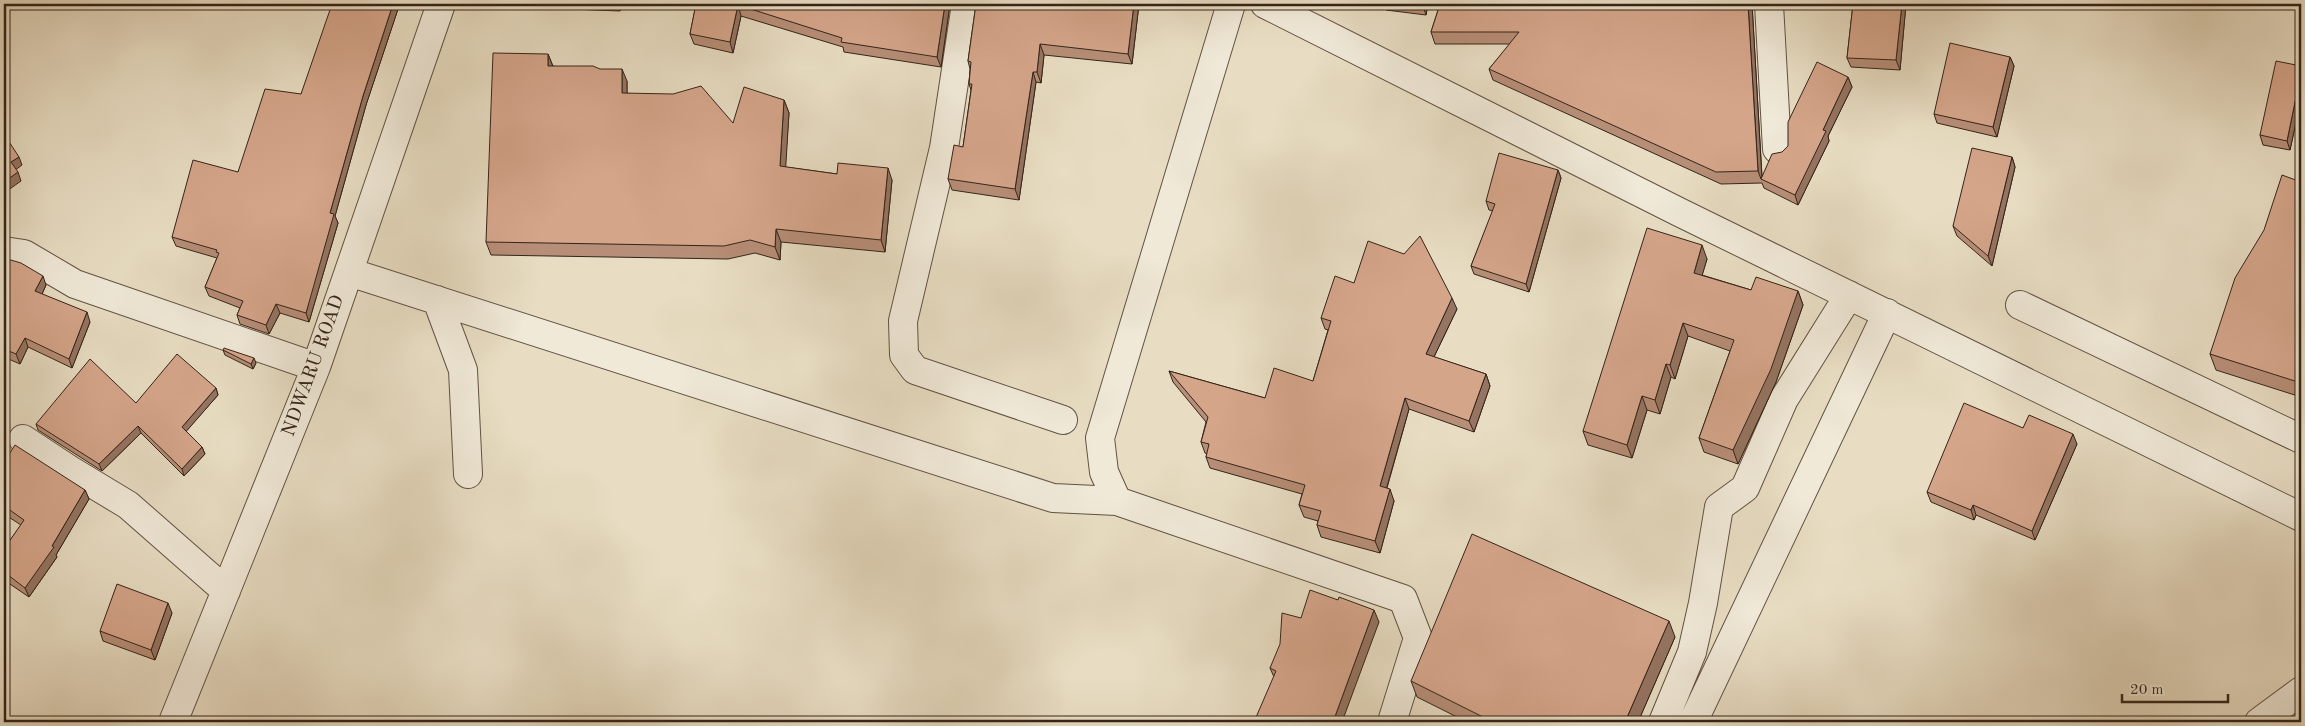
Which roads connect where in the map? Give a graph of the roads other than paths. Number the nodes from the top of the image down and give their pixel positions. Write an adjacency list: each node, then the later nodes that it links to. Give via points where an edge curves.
1 (441, 4): 8 (street, NDWARU ROAD)
2 (966, 4): 14 (street, via 944,148 903,321 904,355 915,370)
3 (1231, 4): 18 (street, via 1100,438 1104,472)
4 (1265, 4): 9 (street)
5 (1769, 4): 6 (street)
6 (1777, 149)
7 (4, 251): 13 (street, via 24,254 75,284)
8 (349, 272): 10 (street); 13 (street, NDWARU ROAD)
9 (1849, 295): 12 (street); 24 (street, via 1784,399 1745,488 1720,507 1692,652)
10 (436, 300): 17 (street, via 463,370); 18 (street, via 1053,498)
11 (2020, 305): 16 (street)
12 (1887, 313): 19 (street); 25 (street)
13 (316, 367): 20 (street, NDWARU ROAD)
14 (1063, 420)
15 (23, 439): 20 (street, via 128,506)
16 (2301, 439)
17 (468, 474)
18 (1116, 501): 23 (street, via 1403,599 1418,638)
19 (2301, 517)
20 (226, 592): 22 (street, NDWARU ROAD)
21 (2301, 691): 26 (street)
22 (173, 722)
23 (1392, 722)
24 (1663, 722)
25 (1692, 722)
26 (2259, 722)

